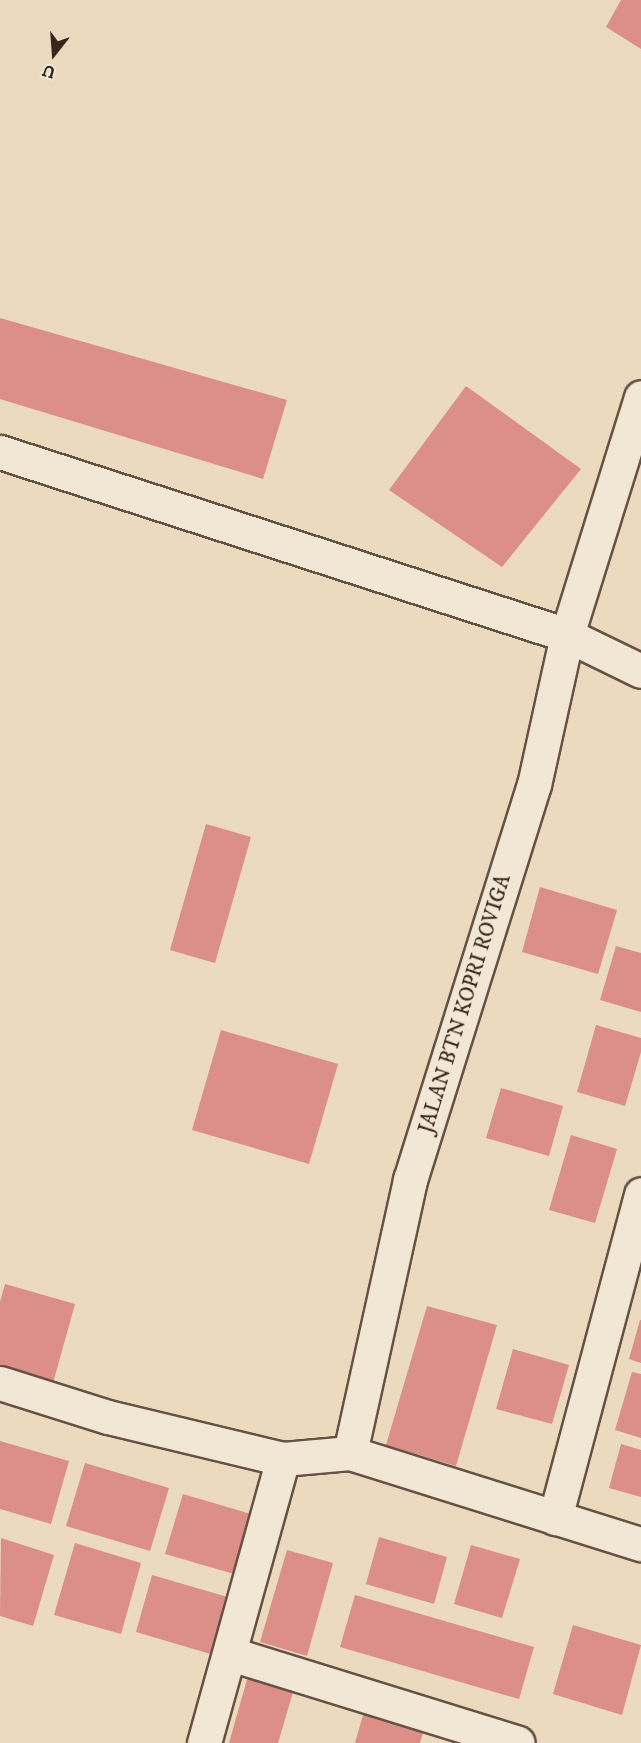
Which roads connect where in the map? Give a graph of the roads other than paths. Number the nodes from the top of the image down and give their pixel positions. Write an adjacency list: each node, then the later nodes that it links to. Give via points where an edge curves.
1 (641, 397): 3 (street, JALAN BTN KOPRI ROVIGA)
2 (0, 452): 3 (street)
3 (567, 635): 4 (street); 7 (street, JALAN BTN KOPRI ROVIGA, via 534,785 410,1180)
4 (641, 671)
5 (641, 1194): 9 (street)
6 (0, 1383): 8 (street, via 108,1417)
7 (350, 1453): 8 (street); 9 (street)
8 (283, 1459): 11 (street)
9 (555, 1518): 10 (street)
10 (641, 1544)
11 (231, 1653): 12 (street); 13 (street)
12 (204, 1743)
13 (518, 1743)

